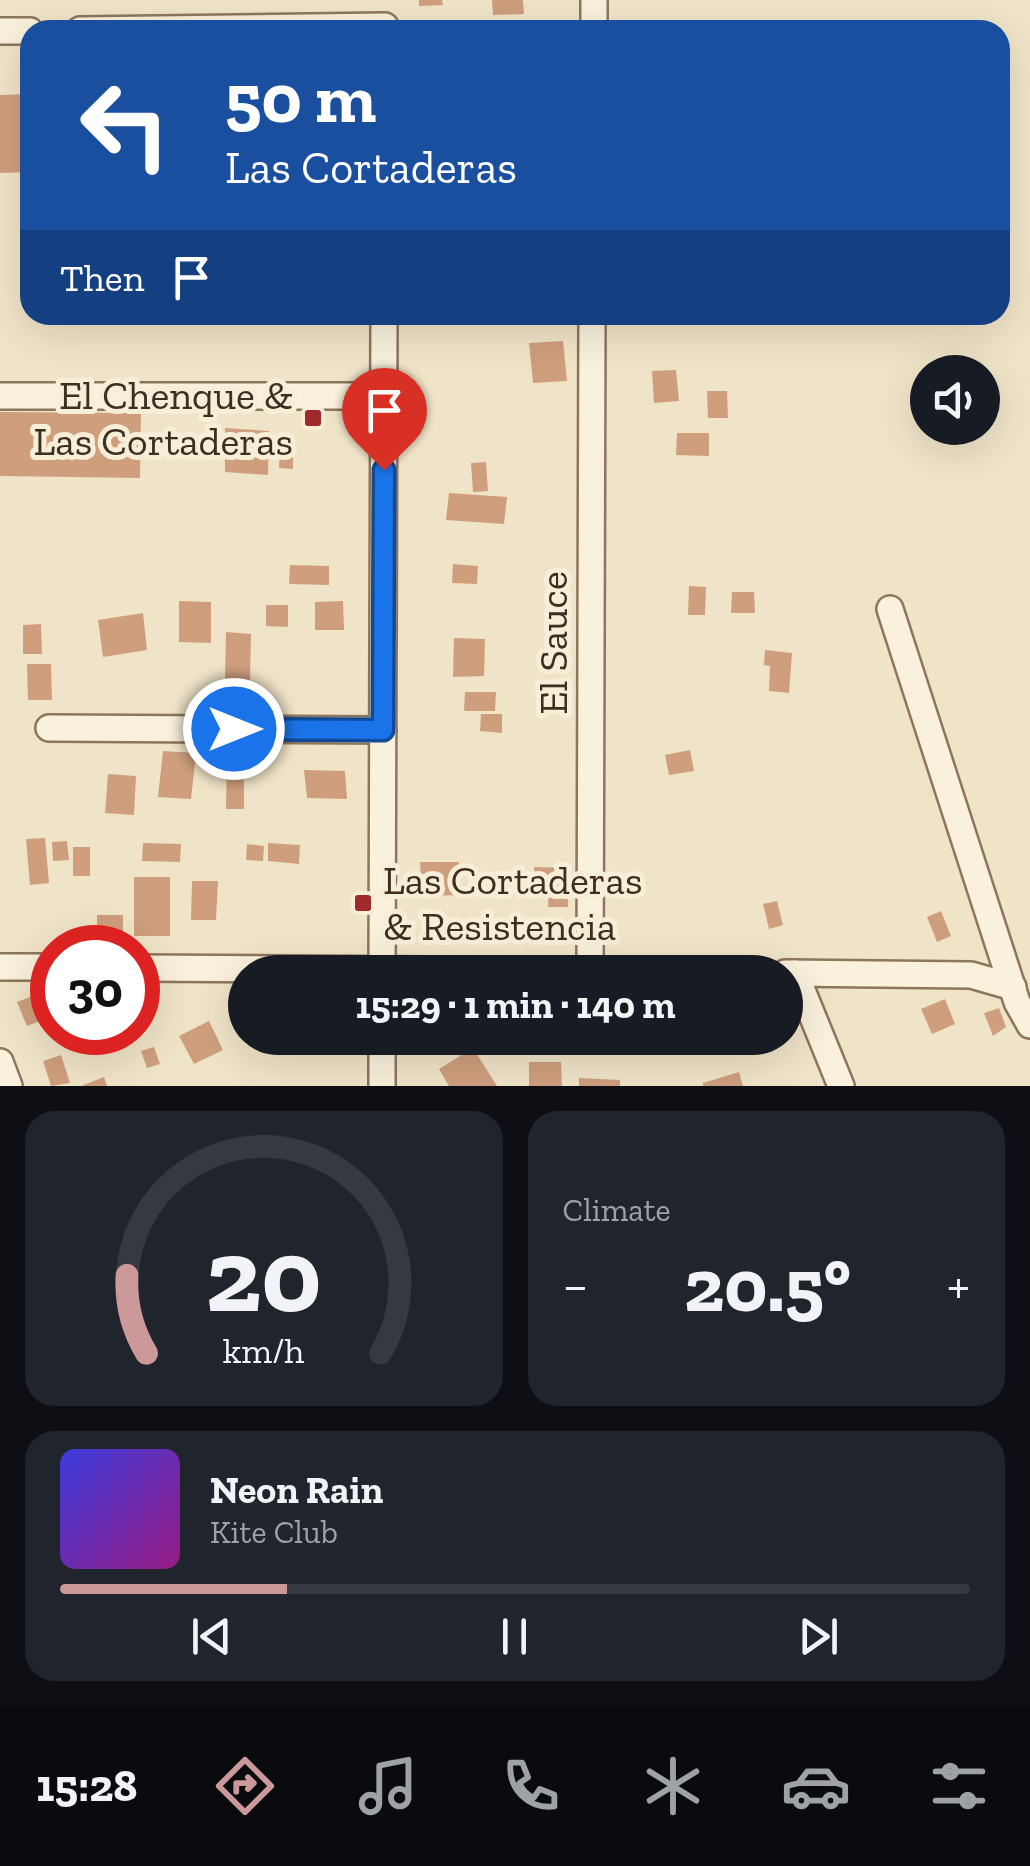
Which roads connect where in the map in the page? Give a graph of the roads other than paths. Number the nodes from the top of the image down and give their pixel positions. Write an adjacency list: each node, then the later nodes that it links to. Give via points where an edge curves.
1 (384, 325): 4 (street)
2 (592, 325): 9 (street, El Sauce)
3 (0, 396): 4 (street)
4 (384, 396): 7 (street)
5 (890, 609): 15 (street)
6 (49, 728): 7 (street)
7 (383, 730): 8 (street)
8 (382, 955)
9 (590, 955)
10 (0, 967): 11 (street)
11 (30, 967)
12 (160, 968): 13 (street)
13 (228, 969)
14 (803, 973): 15 (street, via 971,975)
15 (1012, 988): 17 (street)
16 (803, 1002): 22 (street)
17 (1030, 1025)
18 (382, 1055): 21 (street)
19 (0, 1062): 20 (street)
20 (8, 1086)
21 (382, 1086)
22 (841, 1086)

